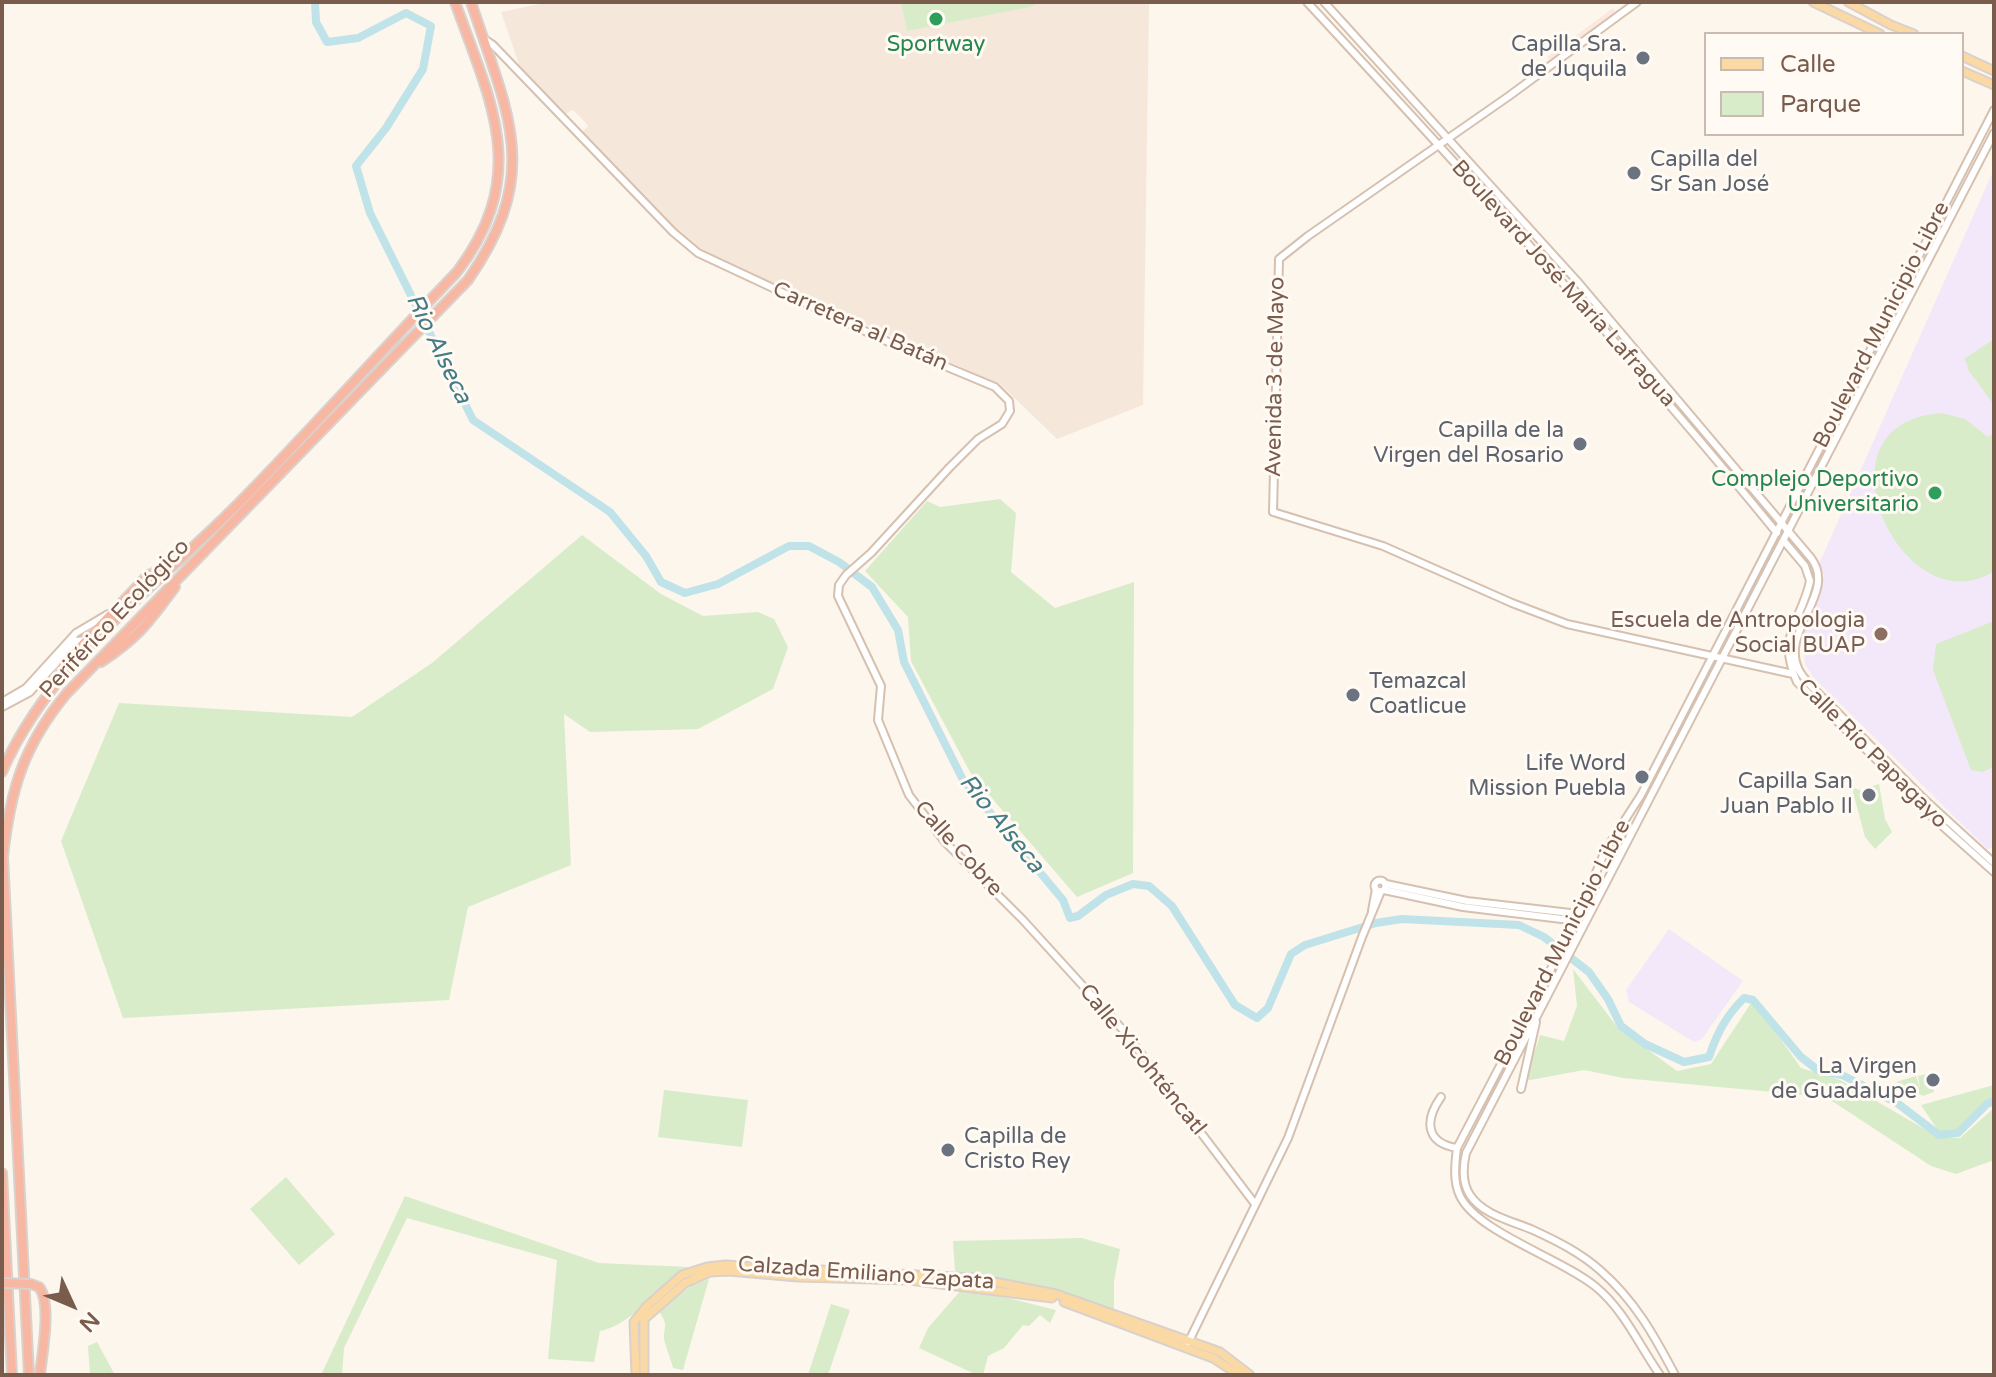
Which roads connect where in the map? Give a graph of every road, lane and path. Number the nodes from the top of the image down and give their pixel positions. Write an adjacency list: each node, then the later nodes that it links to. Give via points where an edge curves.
1 (455, 2): 25 (highway, Periférico Ecológico, via 494,111 500,161 479,237 457,272 402,332)
2 (471, 2): 10 (highway, Periférico Ecológico)
3 (1307, 2): 20 (main road, Boulevard José María Lafragua)
4 (1324, 2): 19 (main road, Boulevard José María Lafragua)
5 (1637, 2): 19 (main road, Avenida 3 de Mayo)
6 (1813, 2): 8 (main road)
7 (1848, 2): 9 (main road)
8 (1876, 32)
9 (1909, 32)
10 (483, 39): 11 (highway, Periférico Ecológico); 13 (main road, Carretera al Batán)
11 (489, 57): 13 (main road, Carretera al Batán); 55 (highway, Periférico Ecológico, via 511,127 514,162 501,223 487,254 468,280 87,671 49,715 22,762 3,857)
12 (1964, 57): 14 (main road)
13 (518, 70): 28 (main road, Carretera al Batán, via 698,253 995,387 1009,401 1002,424 968,449 846,575)
14 (1994, 71)
15 (1964, 72): 16 (main road)
16 (1994, 85)
17 (1994, 110): 21 (main road, Boulevard Municipio Libre)
18 (1994, 133): 23 (main road, Boulevard Municipio Libre)
19 (1448, 137): 20 (main road, Avenida 3 de Mayo); 21 (main road, Boulevard José María Lafragua)
20 (1438, 144): 22 (main road, Boulevard José María Lafragua); 32 (main road, Avenida 3 de Mayo, via 1279,259 1273,512 1383,546 1545,617)
21 (1781, 523): 22 (main road, Boulevard Municipio Libre); 23 (main road, Boulevard José María Lafragua)
22 (1776, 532): 24 (main road, Boulevard José María Lafragua); 32 (main road, Boulevard Municipio Libre)
23 (1789, 532): 24 (main road, Boulevard Municipio Libre); 26 (main road, Boulevard José María Lafragua)
24 (1784, 542): 27 (main road, Boulevard José María Lafragua); 33 (main road, Boulevard Municipio Libre)
25 (174, 564): 29 (highway, via 147,576); 35 (highway, Periférico Ecológico)
26 (1815, 564): 38 (main road, Calle Río Papagayo, via 1817,587 1796,634 1798,669)
27 (1809, 574): 34 (main road, Calle Río Papagayo, via 1809,588 1789,636)
28 (838, 596): 42 (main road, Calle Cobre, via 881,686 878,720 909,795 945,842)
29 (114, 610): 30 (main road); 31 (highway)
30 (81, 629): 31 (main road); 36 (main road, via 26,688)
31 (83, 640): 35 (highway); 36 (main road, via 30,692)
32 (1712, 656): 33 (main road); 40 (main road, Boulevard Municipio Libre, via 1641,795 1605,851)
33 (1722, 659): 34 (main road); 43 (main road, Boulevard Municipio Libre)
34 (1793, 674): 38 (main road, Calle Río Papagayo, via 1918,804)
35 (57, 682): 37 (highway, Periférico Ecológico, via 28,721)
36 (2, 705)
37 (2, 772)
38 (1993, 865)
39 (1382, 888): 40 (main road); 41 (main road, via 1463,907); 50 (main road, via 1288,1138)
40 (1578, 918): 41 (main road); 43 (main road); 44 (main road, Boulevard Municipio Libre)
41 (1561, 919): 44 (main road)
42 (1023, 920): 50 (main road, Calle Xicohténcatl, via 1123,1030)
43 (1587, 920): 45 (main road, Boulevard Municipio Libre)
44 (1569, 934): 48 (main road, Boulevard Municipio Libre)
45 (1538, 1014): 46 (main road); 62 (main road, Boulevard Municipio Libre, via 1466,1153 1466,1188 1482,1208 1562,1244 1598,1268 1633,1302)
46 (1521, 1089)
47 (1441, 1097): 48 (main road, via 1431,1116 1432,1132 1440,1144)
48 (1457, 1148): 61 (main road, Boulevard Municipio Libre, via 1456,1183 1470,1210 1490,1227 1594,1285 1619,1310)
49 (2, 1173): 54 (highway)
50 (1255, 1204): 52 (main road)
51 (2, 1283): 56 (highway, bridge, via 31,1284 44,1295)
52 (1190, 1339): 53 (main road); 57 (main road, Calzada Emiliano Zapata, via 1056,1294 974,1278 725,1265 682,1275 634,1322); 60 (main road, Calzada Emiliano Zapata, via 1226,1355)
53 (1186, 1348): 58 (main road, Calzada Emiliano Zapata, via 1054,1298 909,1280 728,1271 685,1283 644,1319); 59 (main road, Calzada Emiliano Zapata)
54 (12, 1375)
55 (29, 1375)
56 (40, 1375)
57 (636, 1375)
58 (644, 1375)
59 (1239, 1375)
60 (1250, 1375)
61 (1660, 1375)
62 (1675, 1375)

